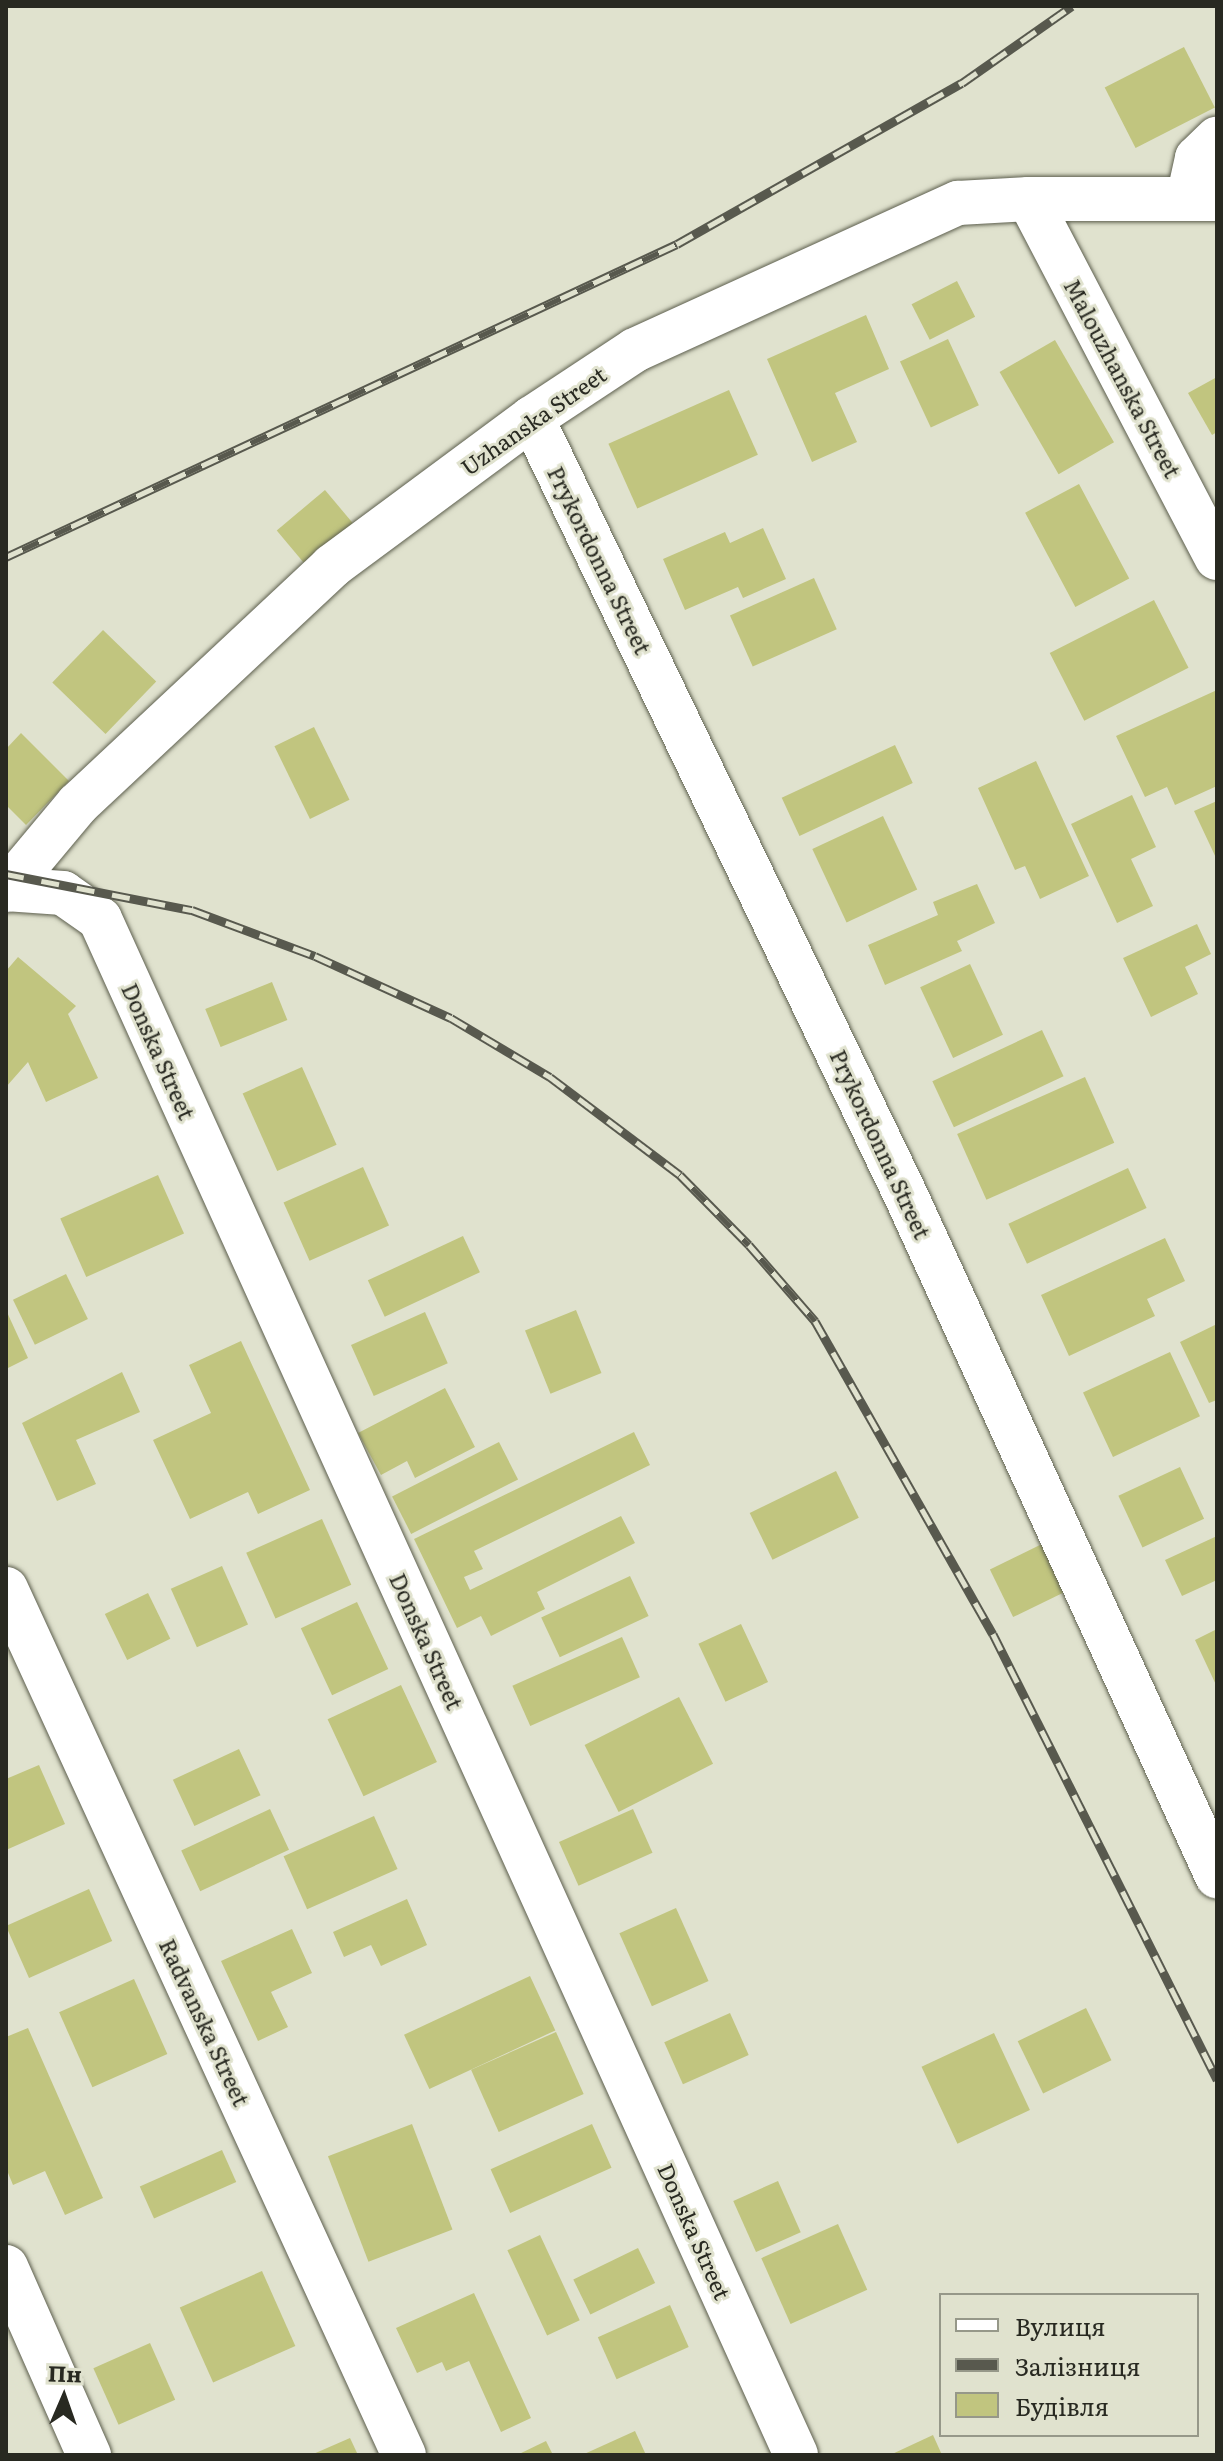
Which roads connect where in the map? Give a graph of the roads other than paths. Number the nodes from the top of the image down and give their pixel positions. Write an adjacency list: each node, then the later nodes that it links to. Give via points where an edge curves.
1 (1217, 139): 3 (street, Uzhanska Street, via 1197,158)
2 (1029, 199): 3 (street, Uzhanska Street); 4 (street, Uzhanska Street, via 958,203 635,350); 5 (street, Malouzhanska Street)
3 (1203, 199)
4 (532, 418): 6 (street, Uzhanska Street, via 332,566 78,804); 8 (street, Prykordonna Street, via 907,1198)
5 (1217, 558)
6 (6, 889): 12 (street, Donska Street, via 63,893 100,919)
7 (6, 1589): 11 (street, Radvanska Street)
8 (1217, 1876)
9 (6, 2267): 10 (street)
10 (89, 2455)
11 (404, 2455)
12 (796, 2455)

